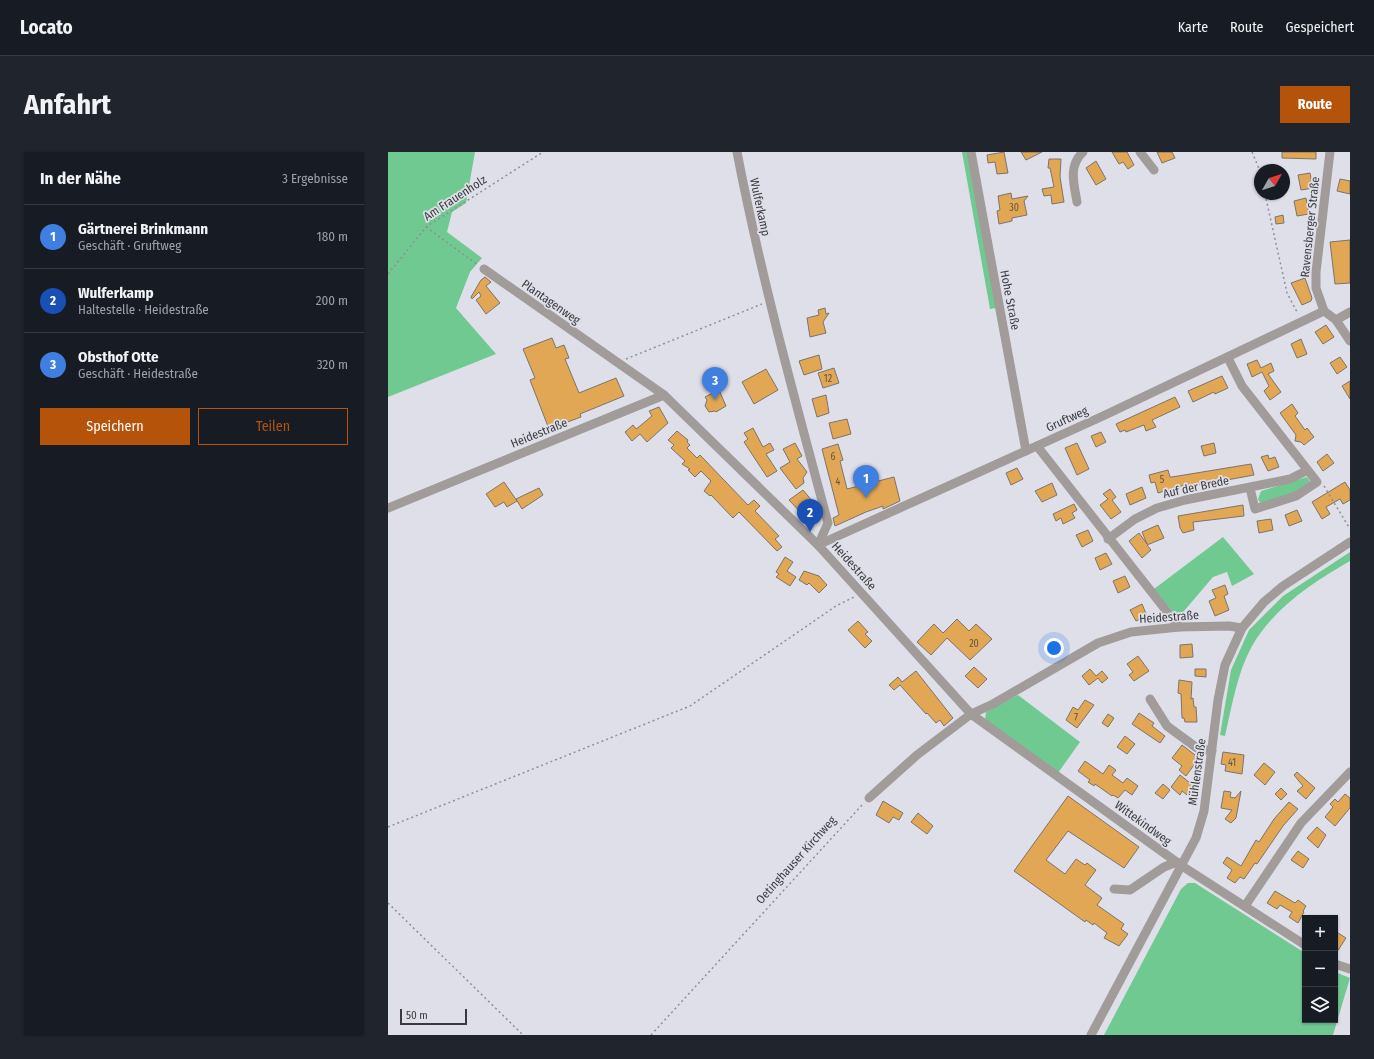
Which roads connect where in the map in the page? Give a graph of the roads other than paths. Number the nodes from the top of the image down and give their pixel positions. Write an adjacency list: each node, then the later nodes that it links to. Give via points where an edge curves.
1 (737, 152): 22 (street, Wulferkamp, via 769,301 828,523)
2 (971, 152): 16 (street, Hohe Straße)
3 (1083, 152): 7 (street, via 1077,158 1072,172)
4 (1140, 152): 6 (street)
5 (1330, 152): 9 (street, Ravensberger Straße, via 1316,272 1316,288)
6 (1154, 170)
7 (1077, 202)
8 (484, 269): 14 (street, Plantagenweg)
9 (1324, 312): 11 (street); 13 (street, Gruftweg)
10 (1350, 312): 11 (street)
11 (1336, 320): 12 (street)
12 (1350, 341)
13 (1228, 358): 15 (street, Gruftweg); 17 (street, via 1242,386)
14 (664, 395): 19 (street, Heidestraße); 22 (street, Heidestraße)
15 (1037, 446): 16 (street, Gruftweg); 20 (street)
16 (1026, 451): 22 (street, Gruftweg)
17 (1306, 471): 18 (street, Auf der Brede, via 1290,479); 18 (street, via 1317,482 1296,496 1255,509)
18 (1250, 488): 20 (street, Auf der Brede, via 1157,508 1135,519)
19 (388, 508)
20 (1108, 539): 23 (street)
21 (1350, 542): 24 (street, Mühlenstraße, via 1283,586 1264,602)
22 (818, 545): 26 (street, Heidestraße)
23 (1180, 627): 24 (street, Heidestraße); 26 (street, Heidestraße, via 1131,632 1098,643 993,704)
24 (1242, 628): 27 (street, Mühlenstraße, via 1225,665)
25 (1150, 699): 27 (street, via 1167,726 1197,748)
26 (971, 714): 29 (street, via 916,754); 30 (street, Wittekindweg)
27 (1212, 751): 30 (street, Mühlenstraße, via 1204,811 1196,838)
28 (1350, 772): 32 (street, via 1301,822)
29 (869, 798)
30 (1180, 864): 31 (street, via 1164,867 1130,890); 32 (street, Wittekindweg); 36 (street, Mühlenstraße)
31 (1114, 889)
32 (1245, 906): 33 (street, Wittekindweg)
33 (1302, 943)
34 (1338, 964): 35 (street)
35 (1348, 965)
36 (1091, 1035)

